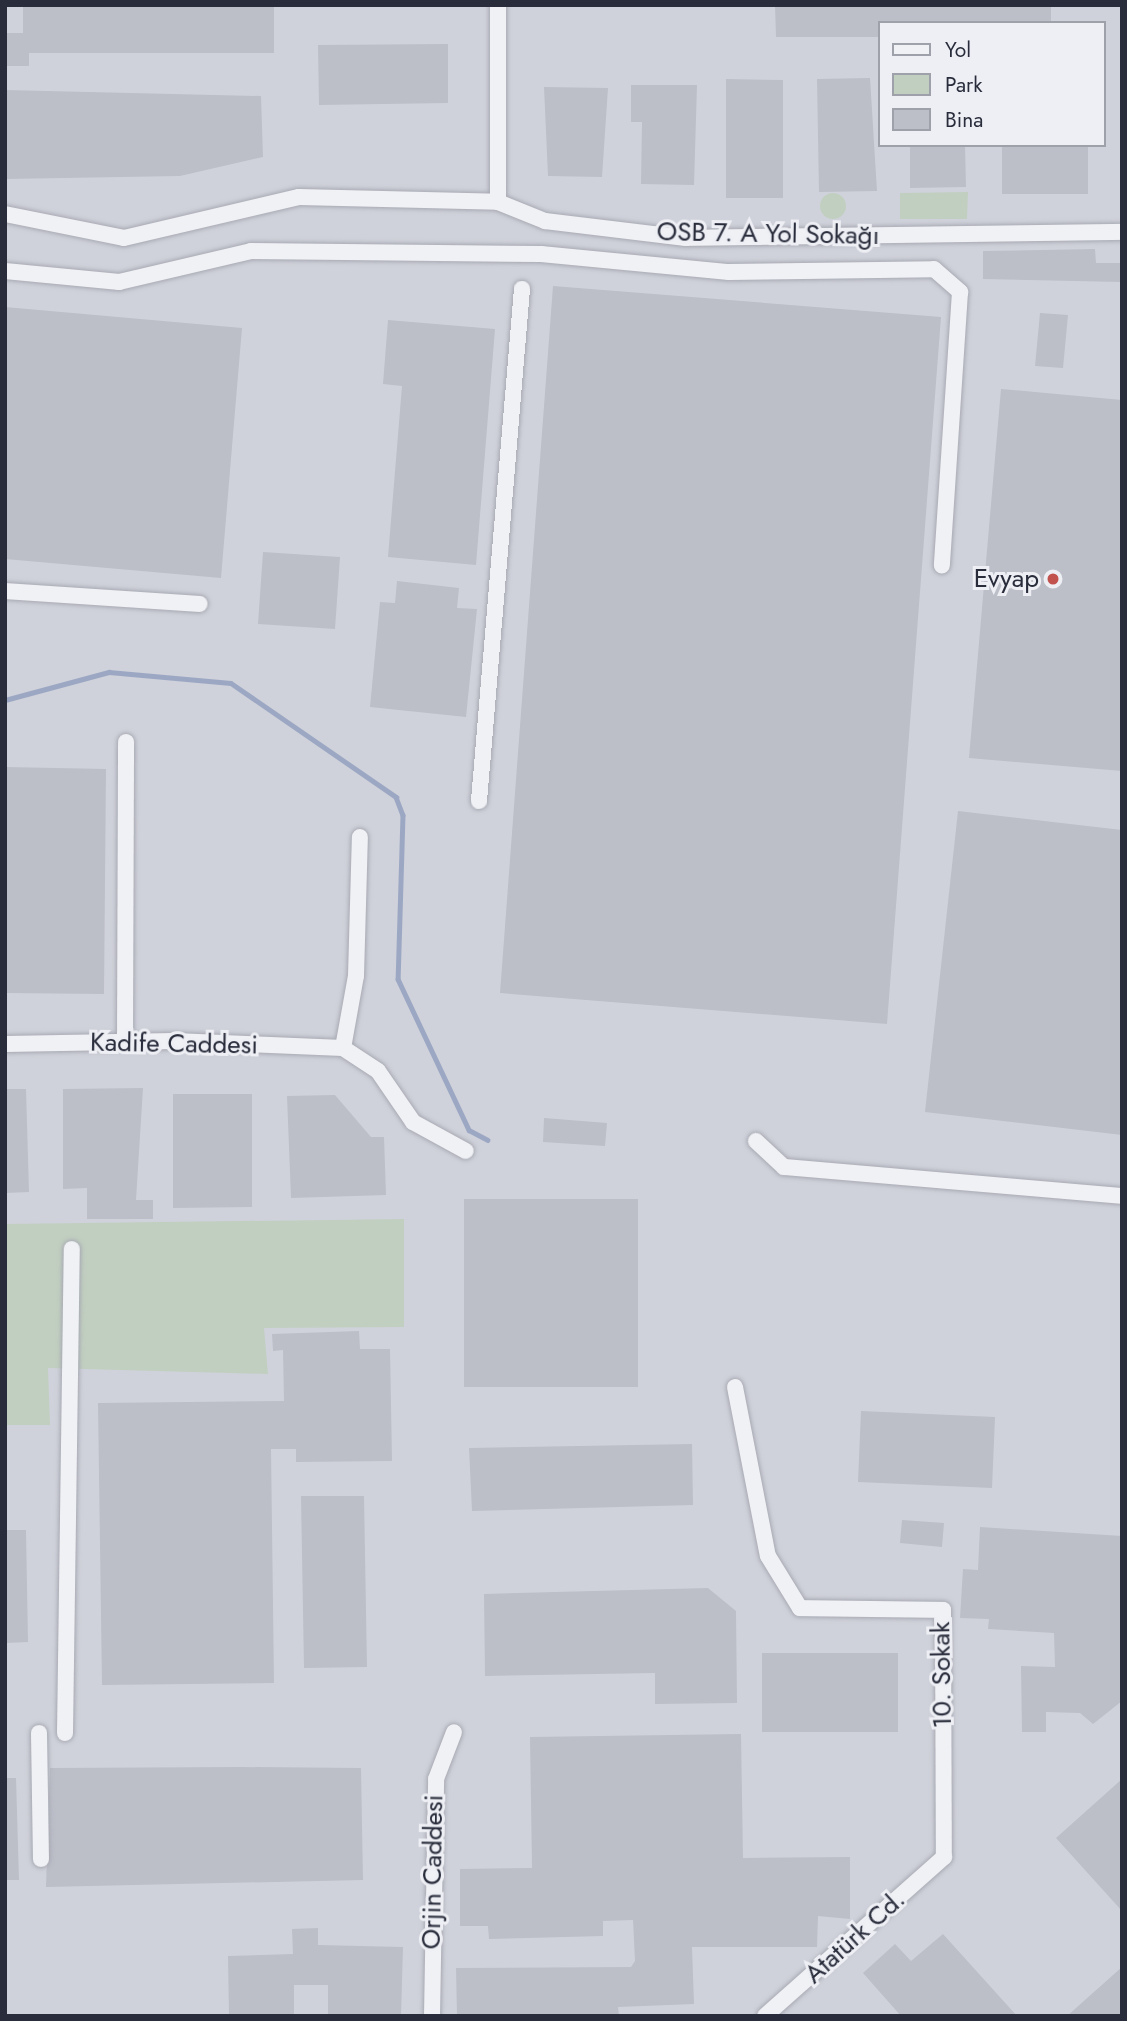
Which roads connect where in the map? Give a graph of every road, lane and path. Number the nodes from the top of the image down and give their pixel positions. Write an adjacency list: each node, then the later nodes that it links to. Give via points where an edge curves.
1 (498, 5): 2 (street)
2 (498, 202): 3 (street, OSB 7. A Yol Sokağı, via 299,197 124,238); 4 (street, OSB 7. A Yol Sokağı, via 545,221 686,238)
3 (5, 214)
4 (1122, 232)
5 (5, 271): 7 (street, via 119,282 251,251 541,254 729,272 934,270 960,292)
6 (522, 289): 11 (street)
7 (942, 565)
8 (5, 590): 9 (street)
9 (200, 604)
10 (126, 742): 13 (street)
11 (479, 802)
12 (360, 837): 15 (street, via 356,976)
13 (125, 1042): 14 (street, Kadife Caddesi); 15 (street, Kadife Caddesi)
14 (5, 1044)
15 (343, 1048): 17 (street, via 378,1071 413,1122)
16 (756, 1141): 18 (street, via 784,1167)
17 (466, 1151)
18 (1122, 1196)
19 (72, 1249): 23 (street)
20 (735, 1387): 24 (street, 10. Sokak, via 768,1556 800,1608 943,1610)
21 (454, 1732): 26 (street, Orjin Caddesi, via 436,1779)
22 (40, 1733): 25 (street)
23 (65, 1733)
24 (944, 1857): 27 (street, Atatürk Cd.)
25 (41, 1859)
26 (432, 2016)
27 (765, 2016)

